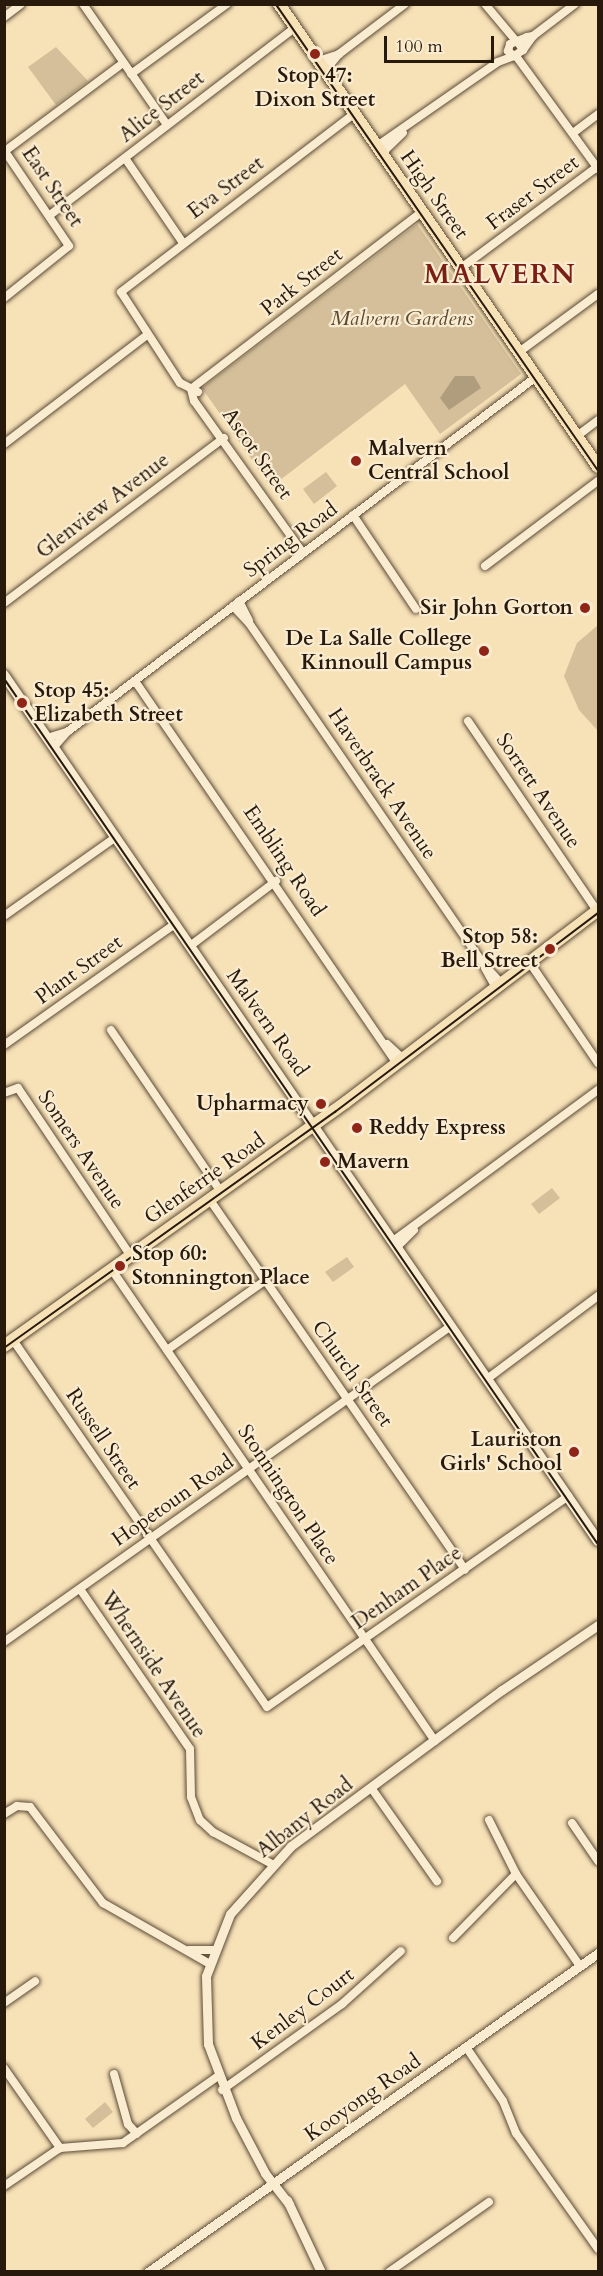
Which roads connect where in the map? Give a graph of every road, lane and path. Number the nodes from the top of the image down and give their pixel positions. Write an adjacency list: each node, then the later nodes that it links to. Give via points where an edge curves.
1 (21, 4): 8 (street)
2 (83, 4): 15 (street)
3 (227, 4): 17 (street)
4 (279, 4): 9 (main road, High Street)
5 (405, 4): 13 (street)
6 (485, 4): 11 (street)
7 (575, 4): 10 (street)
8 (4, 17)
9 (295, 28): 16 (main road, High Street); 20 (street, Alice Street)
10 (533, 36): 11 (street); 12 (street)
11 (512, 44): 12 (street); 12 (street); 14 (street)
12 (519, 53): 14 (street); 21 (street)
13 (339, 54): 16 (street); 16 (street)
14 (498, 62): 23 (street)
15 (123, 63): 17 (street); 22 (street)
16 (321, 66): 18 (main road, High Street)
17 (131, 74): 20 (street)
18 (354, 114): 23 (main road, High Street); 30 (street, Eva Street)
19 (598, 114): 21 (street)
20 (167, 125): 24 (street, Alice Street)
21 (573, 133): 27 (street)
22 (5, 150): 25 (street, East Street)
23 (379, 150): 28 (main road, High Street)
24 (125, 159): 29 (street, Alice Street); 30 (street)
25 (12, 160): 26 (street); 29 (street, East Street)
26 (4, 166)
27 (598, 168): 31 (street, Fraser Street)
28 (422, 212): 31 (main road, High Street); 37 (street, Park Street, via 203,379)
29 (50, 215): 33 (street, East Street, via 69,246)
30 (183, 243): 34 (street, Eva Street, via 121,292)
31 (461, 268): 35 (main road, High Street)
32 (598, 294): 35 (street)
33 (4, 298)
34 (147, 335): 37 (street, via 180,383); 41 (street)
35 (519, 352): 36 (main road, High Street)
36 (536, 377): 39 (main road, High Street); 44 (street, Spring Road)
37 (195, 390): 40 (street, Ascot Street, via 201,406)
38 (598, 420): 39 (street)
39 (577, 436): 42 (main road, High Street)
40 (224, 438): 45 (street, Ascot Street); 47 (street, Glenview Avenue)
41 (4, 444)
42 (598, 467)
43 (598, 481): 46 (street)
44 (353, 515): 45 (street, Spring Road); 49 (street)
45 (303, 553): 48 (street, Spring Road)
46 (485, 566)
47 (4, 603)
48 (236, 604): 51 (street, Spring Road); 61 (street, Haverbrack Avenue)
49 (416, 609)
50 (4, 675): 53 (main road, Malvern Road)
51 (138, 678): 53 (street, Spring Road); 55 (street, Embling Road)
52 (468, 720): 56 (street, Sorrett Avenue)
53 (51, 743): 54 (main road, Malvern Road)
54 (116, 837): 57 (street); 58 (main road, Malvern Road)
55 (276, 881): 59 (street); 64 (street, Embling Road)
56 (598, 911): 60 (main road, Glenferrie Road)
57 (4, 916)
58 (175, 924): 59 (main road, Malvern Road); 63 (street, Plant Street)
59 (190, 946): 68 (main road, Malvern Road)
60 (530, 963): 61 (main road, Glenferrie Road); 65 (street)
61 (499, 986): 64 (main road, Glenferrie Road)
62 (111, 1030): 69 (street)
63 (4, 1045)
64 (400, 1061): 68 (main road, Glenferrie Road)
65 (598, 1063)
66 (598, 1090): 71 (street)
67 (6, 1092): 72 (street, Somers Avenue, via 14,1086 21,1093)
68 (314, 1126): 69 (main road, Glenferrie Road); 71 (main road, Malvern Road)
69 (221, 1192): 70 (main road, Glenferrie Road)
70 (210, 1200): 72 (main road, Glenferrie Road); 74 (street, Church Street)
71 (395, 1244): 76 (main road, Malvern Road)
72 (131, 1256): 73 (main road, Glenferrie Road)
73 (112, 1269): 77 (main road, Glenferrie Road); 78 (street, Stonnington Place)
74 (266, 1280): 78 (street); 80 (street, Church Street)
75 (598, 1296): 79 (street)
76 (451, 1326): 79 (main road, Malvern Road); 80 (street, Hopetoun Road)
77 (9, 1343): 83 (street, Russell Street)
78 (167, 1350): 81 (street, Stonnington Place)
79 (487, 1379): 82 (main road, Malvern Road)
80 (348, 1400): 81 (street, Hopetoun Road); 85 (street, Church Street)
81 (249, 1469): 83 (street, Hopetoun Road); 88 (street, Stonnington Place)
82 (568, 1496): 84 (main road, Malvern Road); 85 (street, Denham Place)
83 (150, 1539): 86 (street, Hopetoun Road); 90 (street, Russell Street)
84 (598, 1541)
85 (465, 1570): 88 (street, Denham Place)
86 (80, 1589): 89 (street, Hopetoun Road); 97 (street, Whernside Avenue, via 190,1749 191,1797 200,1820 213,1832)
87 (598, 1625): 91 (street, Albany Road)
88 (365, 1640): 90 (street, Denham Place); 91 (street, Stonnington Place)
89 (4, 1642)
90 (267, 1707)
91 (435, 1741): 92 (street, Albany Road)
92 (372, 1789): 97 (street, Albany Road); 99 (street)
93 (4, 1814): 101 (street, via 17,1806 30,1807 103,1903)
94 (489, 1820): 98 (street)
95 (572, 1822): 96 (street)
96 (598, 1861)
97 (272, 1864): 102 (street, Albany Road, via 241,1898)
98 (516, 1874): 100 (street); 106 (street)
99 (437, 1881)
100 (453, 1938)
101 (189, 1950): 102 (street); 105 (street)
102 (214, 1950): 105 (street, Albany Road)
103 (401, 1951): 113 (street, Kenley Court, via 342,2004)
104 (598, 1953): 106 (street, Kooyong Road)
105 (210, 1964): 112 (street, Albany Road, via 204,2007)
106 (580, 1966): 109 (street, Kooyong Road)
107 (35, 1981): 108 (street)
108 (4, 2002)
109 (466, 2047): 116 (street, Kooyong Road); 119 (street, via 504,2101 516,2133)
110 (4, 2068): 115 (street)
111 (114, 2074): 114 (street, via 128,2124)
112 (217, 2077): 113 (street, Albany Road); 114 (street)
113 (222, 2090): 116 (street, Albany Road)
114 (136, 2134): 115 (street, via 110,2147)
115 (60, 2148): 117 (street)
116 (275, 2183): 120 (street, Kooyong Road); 121 (street, Albany Road)
117 (4, 2186)
118 (489, 2202): 122 (street)
119 (598, 2249)
120 (148, 2271)
121 (321, 2271)
122 (389, 2271)

